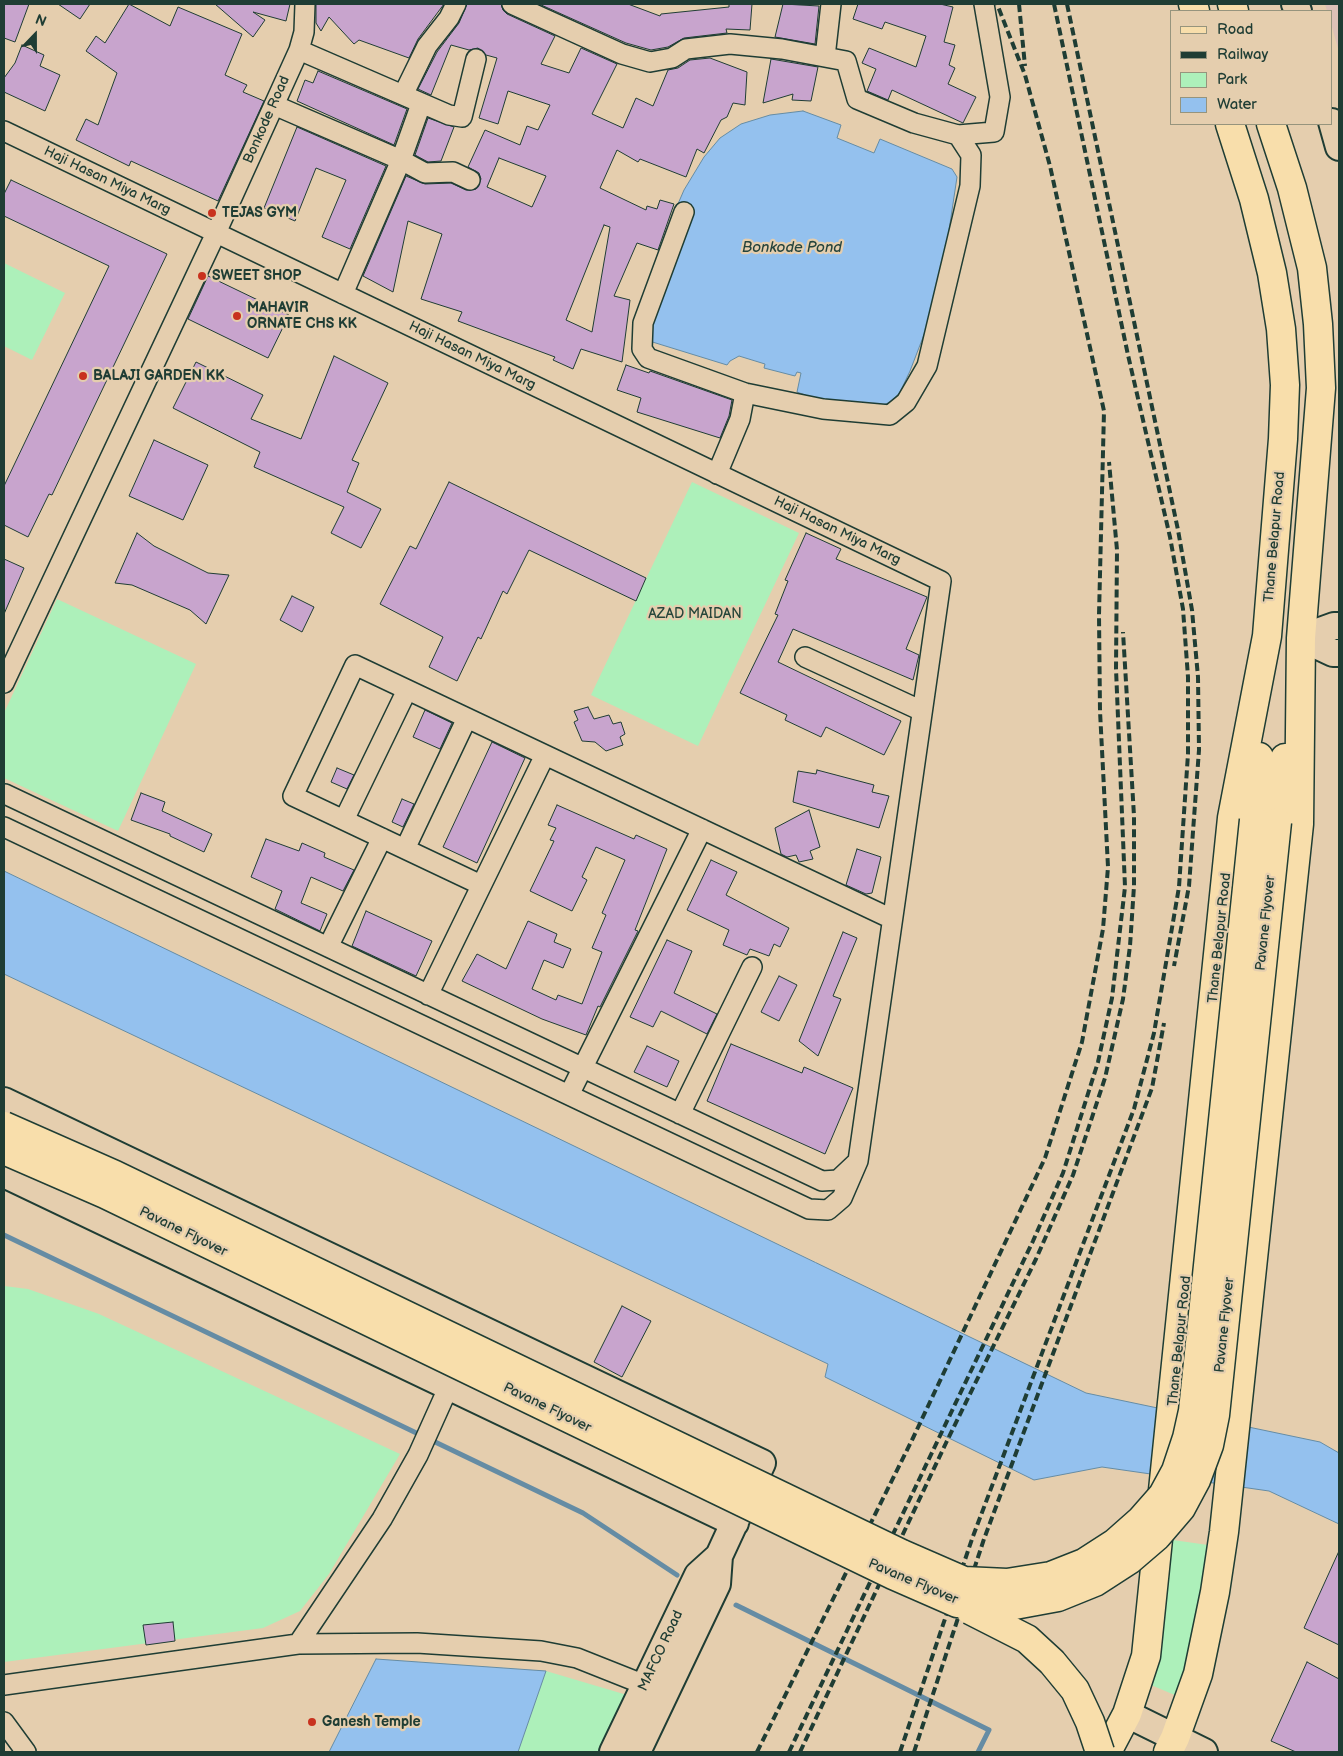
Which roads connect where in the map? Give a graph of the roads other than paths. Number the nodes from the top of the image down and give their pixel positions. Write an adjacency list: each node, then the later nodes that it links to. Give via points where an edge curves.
1 (305, 4): 6 (street, Bonkode Road, via 304,32)
2 (456, 4): 9 (street, via 427,46)
3 (512, 4): 7 (street, via 622,54 650,62 672,58 686,48 730,44)
4 (831, 4): 7 (street)
5 (984, 4): 16 (street, via 1000,97 994,132)
6 (299, 50): 9 (street); 11 (street, Bonkode Road)
7 (825, 58): 16 (street, via 846,61 857,99 914,123)
8 (476, 59): 10 (street, via 462,118)
9 (403, 96): 10 (street)
10 (421, 104): 18 (street)
11 (274, 105): 18 (street); 21 (street, Bonkode Road)
12 (1230, 125): 26 (main road, Thane Belapur Road, via 1254,198 1281,329 1285,385)
13 (1271, 125): 27 (main road, via 1292,188 1312,268 1318,324 1321,388)
14 (1333, 125): 17 (main road)
15 (4, 131): 21 (street, Haji Hasan Miya Marg)
16 (958, 135): 23 (street, via 971,155 970,186 927,366 906,402 890,415 823,409)
17 (1339, 147)
18 (401, 160): 19 (street, via 425,173 453,172); 22 (street)
19 (470, 180)
20 (684, 212): 23 (street, via 644,323 642,350 648,358)
21 (216, 233): 22 (street, Haji Hasan Miya Marg); 28 (street, Bonkode Road)
22 (343, 294): 24 (street, Haji Hasan Miya Marg)
23 (745, 393): 24 (street, via 740,419)
24 (717, 474): 33 (street, Haji Hasan Miya Marg, via 940,581)
25 (1339, 626): 27 (main road)
26 (1267, 636): 38 (main road, Pavane Flyover); 63 (main road, Thane Belapur Road, via 1232,818 1146,1656)
27 (1301, 638): 29 (main road); 38 (main road, Pavane Flyover); 65 (main road, via 1299,824 1228,1492 1215,1592 1198,1674)
28 (11, 651): 31 (street, Bonkode Road)
29 (1339, 653)
30 (805, 657): 33 (street)
31 (4, 683)
32 (407, 690): 34 (street); 37 (street); 37 (street, via 355,665 293,796)
33 (922, 711): 44 (street)
34 (467, 718): 35 (street); 42 (street)
35 (545, 755): 40 (street); 43 (street)
36 (4, 794): 45 (street)
37 (344, 820): 41 (street)
38 (1266, 821): 52 (main road, Pavane Flyover, bridge, via 1193,1411 1187,1438 1176,1471 1163,1495 1141,1520 1115,1543 1084,1563 1052,1576 1007,1583 964,1581 115,1175); 59 (main road, Pavane Flyover, bridge, via 1215,1414 1209,1444 1196,1480 1181,1508 1157,1536 1094,1582 1058,1597 1009,1606)
39 (4, 827): 49 (street)
40 (702, 830): 44 (street); 48 (street)
41 (382, 838): 42 (street); 45 (street)
42 (405, 849): 43 (street)
43 (482, 885): 47 (street)
44 (892, 919): 54 (street)
45 (328, 947): 47 (street)
46 (752, 967): 51 (street)
47 (428, 994): 48 (street)
48 (582, 1068): 49 (street); 51 (street)
49 (569, 1095): 54 (street, via 816,1210 828,1210 838,1203)
50 (4, 1101): 57 (main road, MAFCO Road, via 762,1463)
51 (680, 1114): 54 (street, via 822,1181 838,1180)
52 (4, 1126)
53 (4, 1150): 59 (main road, Pavane Flyover, bridge, via 105,1194)
54 (858, 1161)
55 (4, 1174): 56 (main road)
56 (449, 1386): 57 (main road); 60 (street, via 418,1455 382,1519)
57 (735, 1523): 58 (main road, MAFCO Road)
58 (719, 1556): 62 (main road, MAFCO Road, via 698,1575); 68 (main road, MAFCO Road, via 717,1584)
59 (957, 1603): 69 (main road, bridge, via 1027,1639 1052,1662 1075,1690)
60 (298, 1644): 61 (street); 62 (street, via 417,1643 541,1651 577,1658)
61 (4, 1685)
62 (645, 1685): 67 (main road, MAFCO Road)
63 (1127, 1714): 65 (main road); 70 (main road, Thane Belapur Road)
64 (4, 1723): 66 (street)
65 (1172, 1745): 71 (main road)
66 (26, 1752)
67 (613, 1752)
68 (637, 1752)
69 (1100, 1752)
70 (1107, 1752)
71 (1204, 1752)

